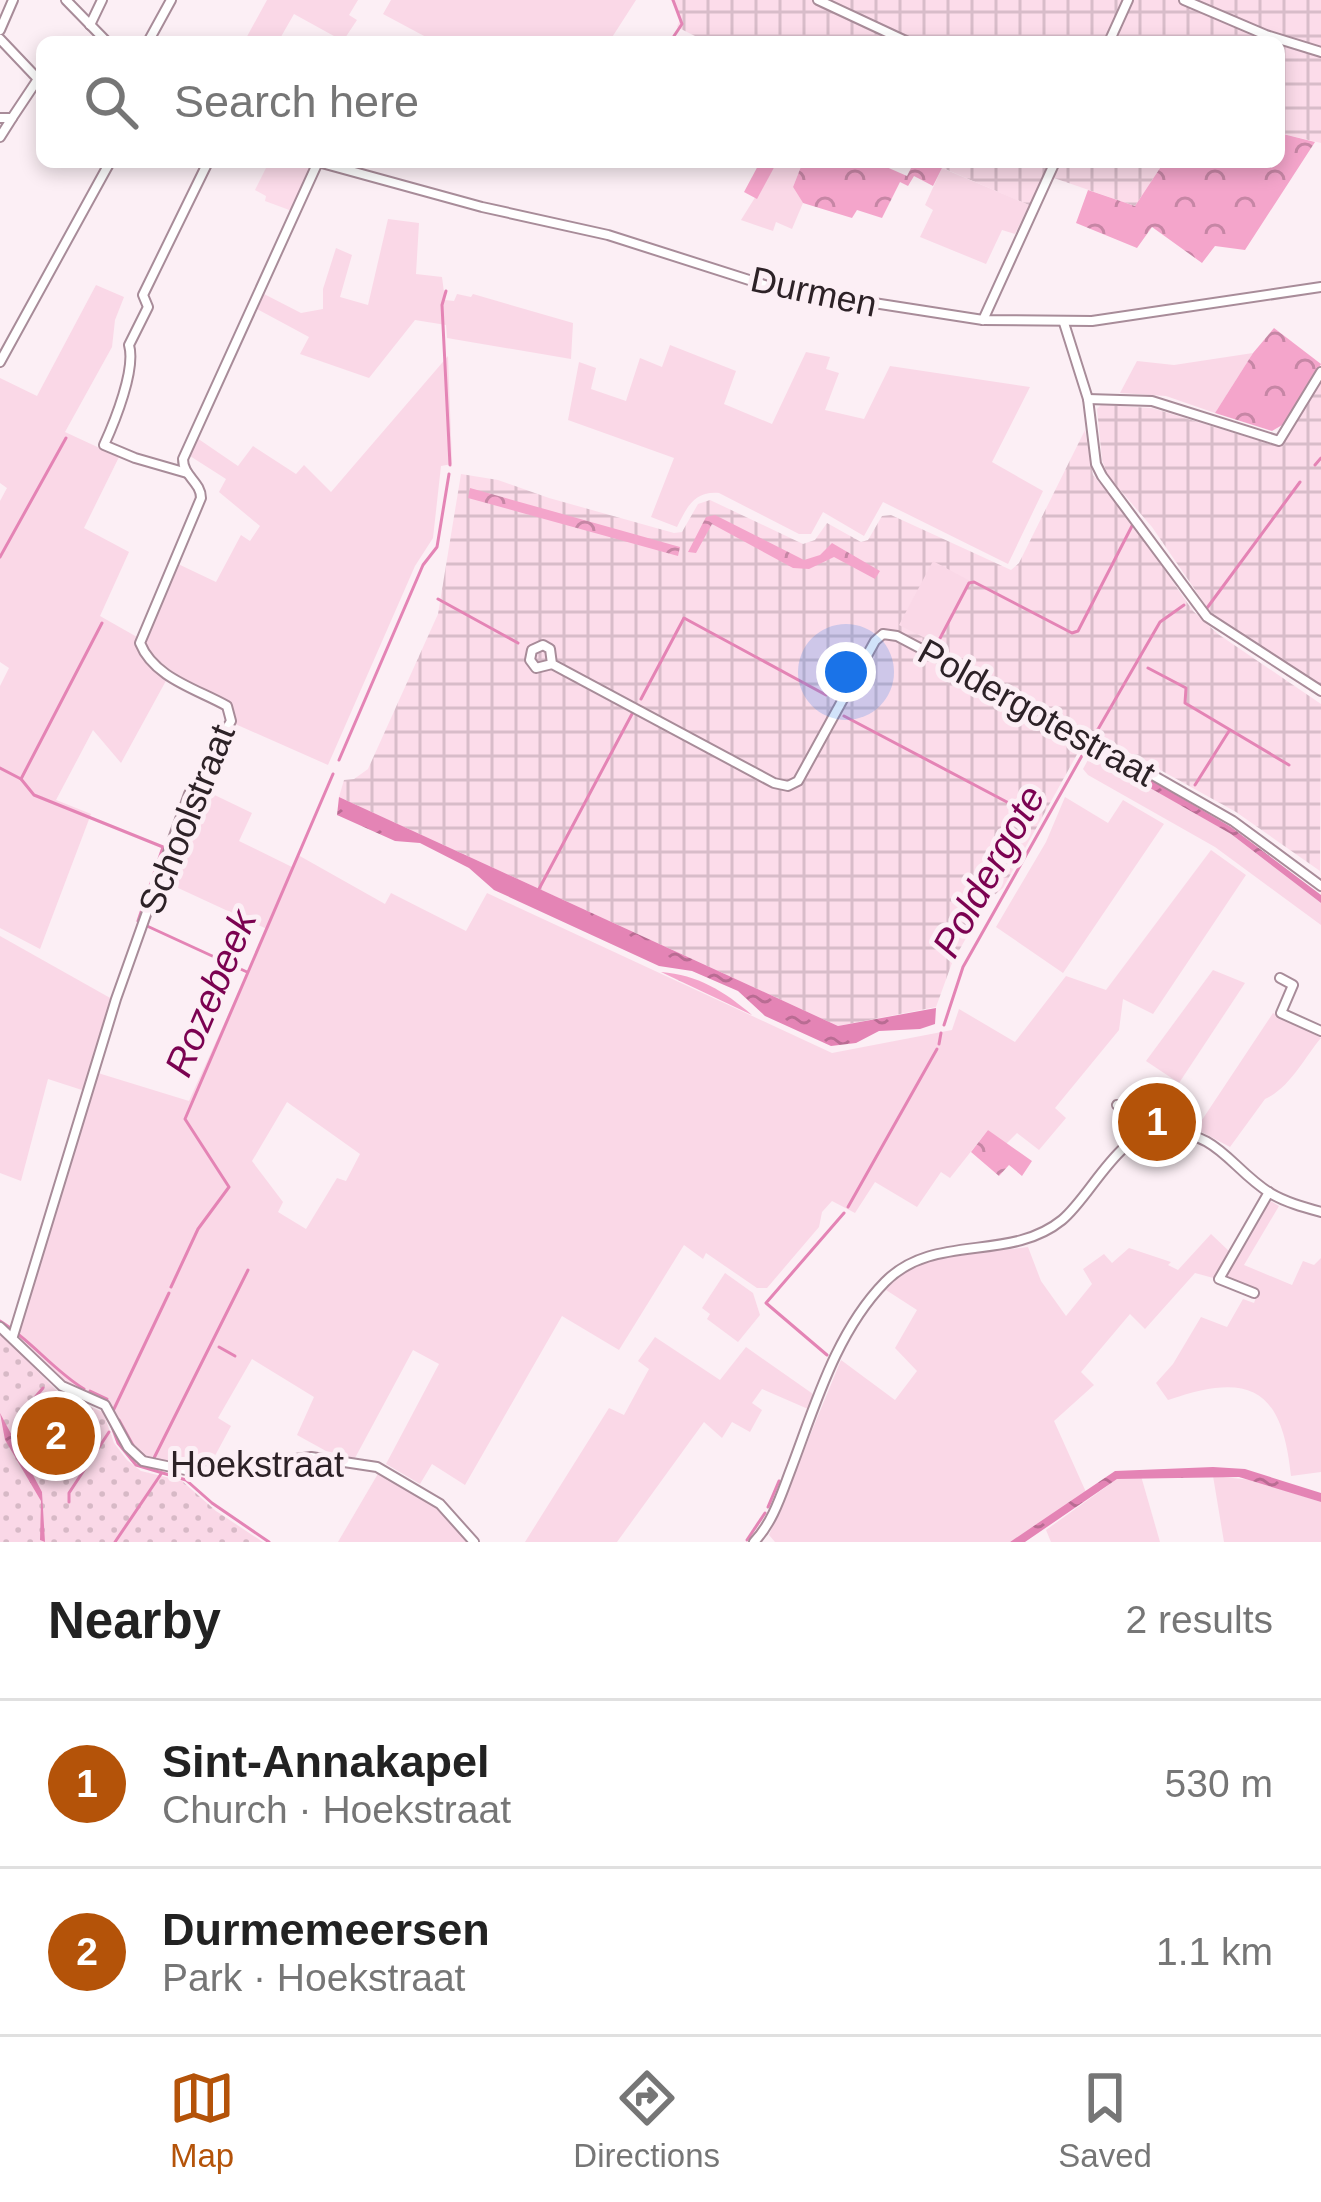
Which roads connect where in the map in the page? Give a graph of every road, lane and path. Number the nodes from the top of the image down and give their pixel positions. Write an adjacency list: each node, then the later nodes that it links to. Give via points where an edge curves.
1 (13, 0): 9 (street)
2 (66, 0): 8 (street)
3 (102, 0): 8 (street)
4 (171, 0): 11 (street)
5 (818, 0): 12 (street)
6 (1128, 0): 13 (street)
7 (1184, 0): 14 (street)
8 (90, 25): 10 (street)
9 (0, 30)
10 (101, 36)
11 (151, 36)
12 (895, 36)
13 (1112, 36)
14 (1269, 36)
15 (0, 40): 18 (street)
16 (1285, 41): 17 (street)
17 (1321, 52)
18 (36, 77)
19 (36, 82): 21 (street)
20 (0, 118): 21 (street)
21 (12, 118): 22 (street)
22 (0, 137)
23 (107, 168): 31 (street)
24 (205, 168): 34 (street, via 143,295 148,307 129,345 125,394 104,445)
25 (315, 168): 34 (street, Schoolstraat, via 183,459)
26 (340, 168): 29 (street, Durmen, via 608,235 771,287)
27 (1052, 168): 29 (street)
28 (1321, 287): 30 (street, Durmen)
29 (983, 320): 30 (street, Durmen)
30 (1064, 323): 33 (street)
31 (0, 362)
32 (1321, 372): 33 (street, via 1279,441 1152,401)
33 (1088, 399): 36 (street, via 1102,476 1193,603)
34 (187, 472): 46 (street, Schoolstraat, via 201,498 140,643 188,689 227,706 230,721 189,794 116,998)
35 (552, 664): 37 (street, Poldergotestraat, via 788,786 798,782 874,641 891,634 1233,821)
36 (1321, 692)
37 (1320, 883)
38 (1280, 978): 39 (street, via 1293,985 1281,1012)
39 (1321, 1030)
40 (1117, 1105): 41 (street)
41 (1148, 1132): 42 (street, via 1218,1145); 48 (street, via 1040,1235 918,1259 880,1287 834,1360 772,1518)
42 (1269, 1192): 43 (street); 44 (street, via 1219,1279)
43 (1321, 1212)
44 (1254, 1293)
45 (0, 1327): 46 (street, Hoekstraat)
46 (13, 1336): 47 (street, Hoekstraat, via 62,1386 105,1405 143,1461 195,1472 311,1457 377,1467 440,1504)
47 (474, 1542)
48 (754, 1542)

